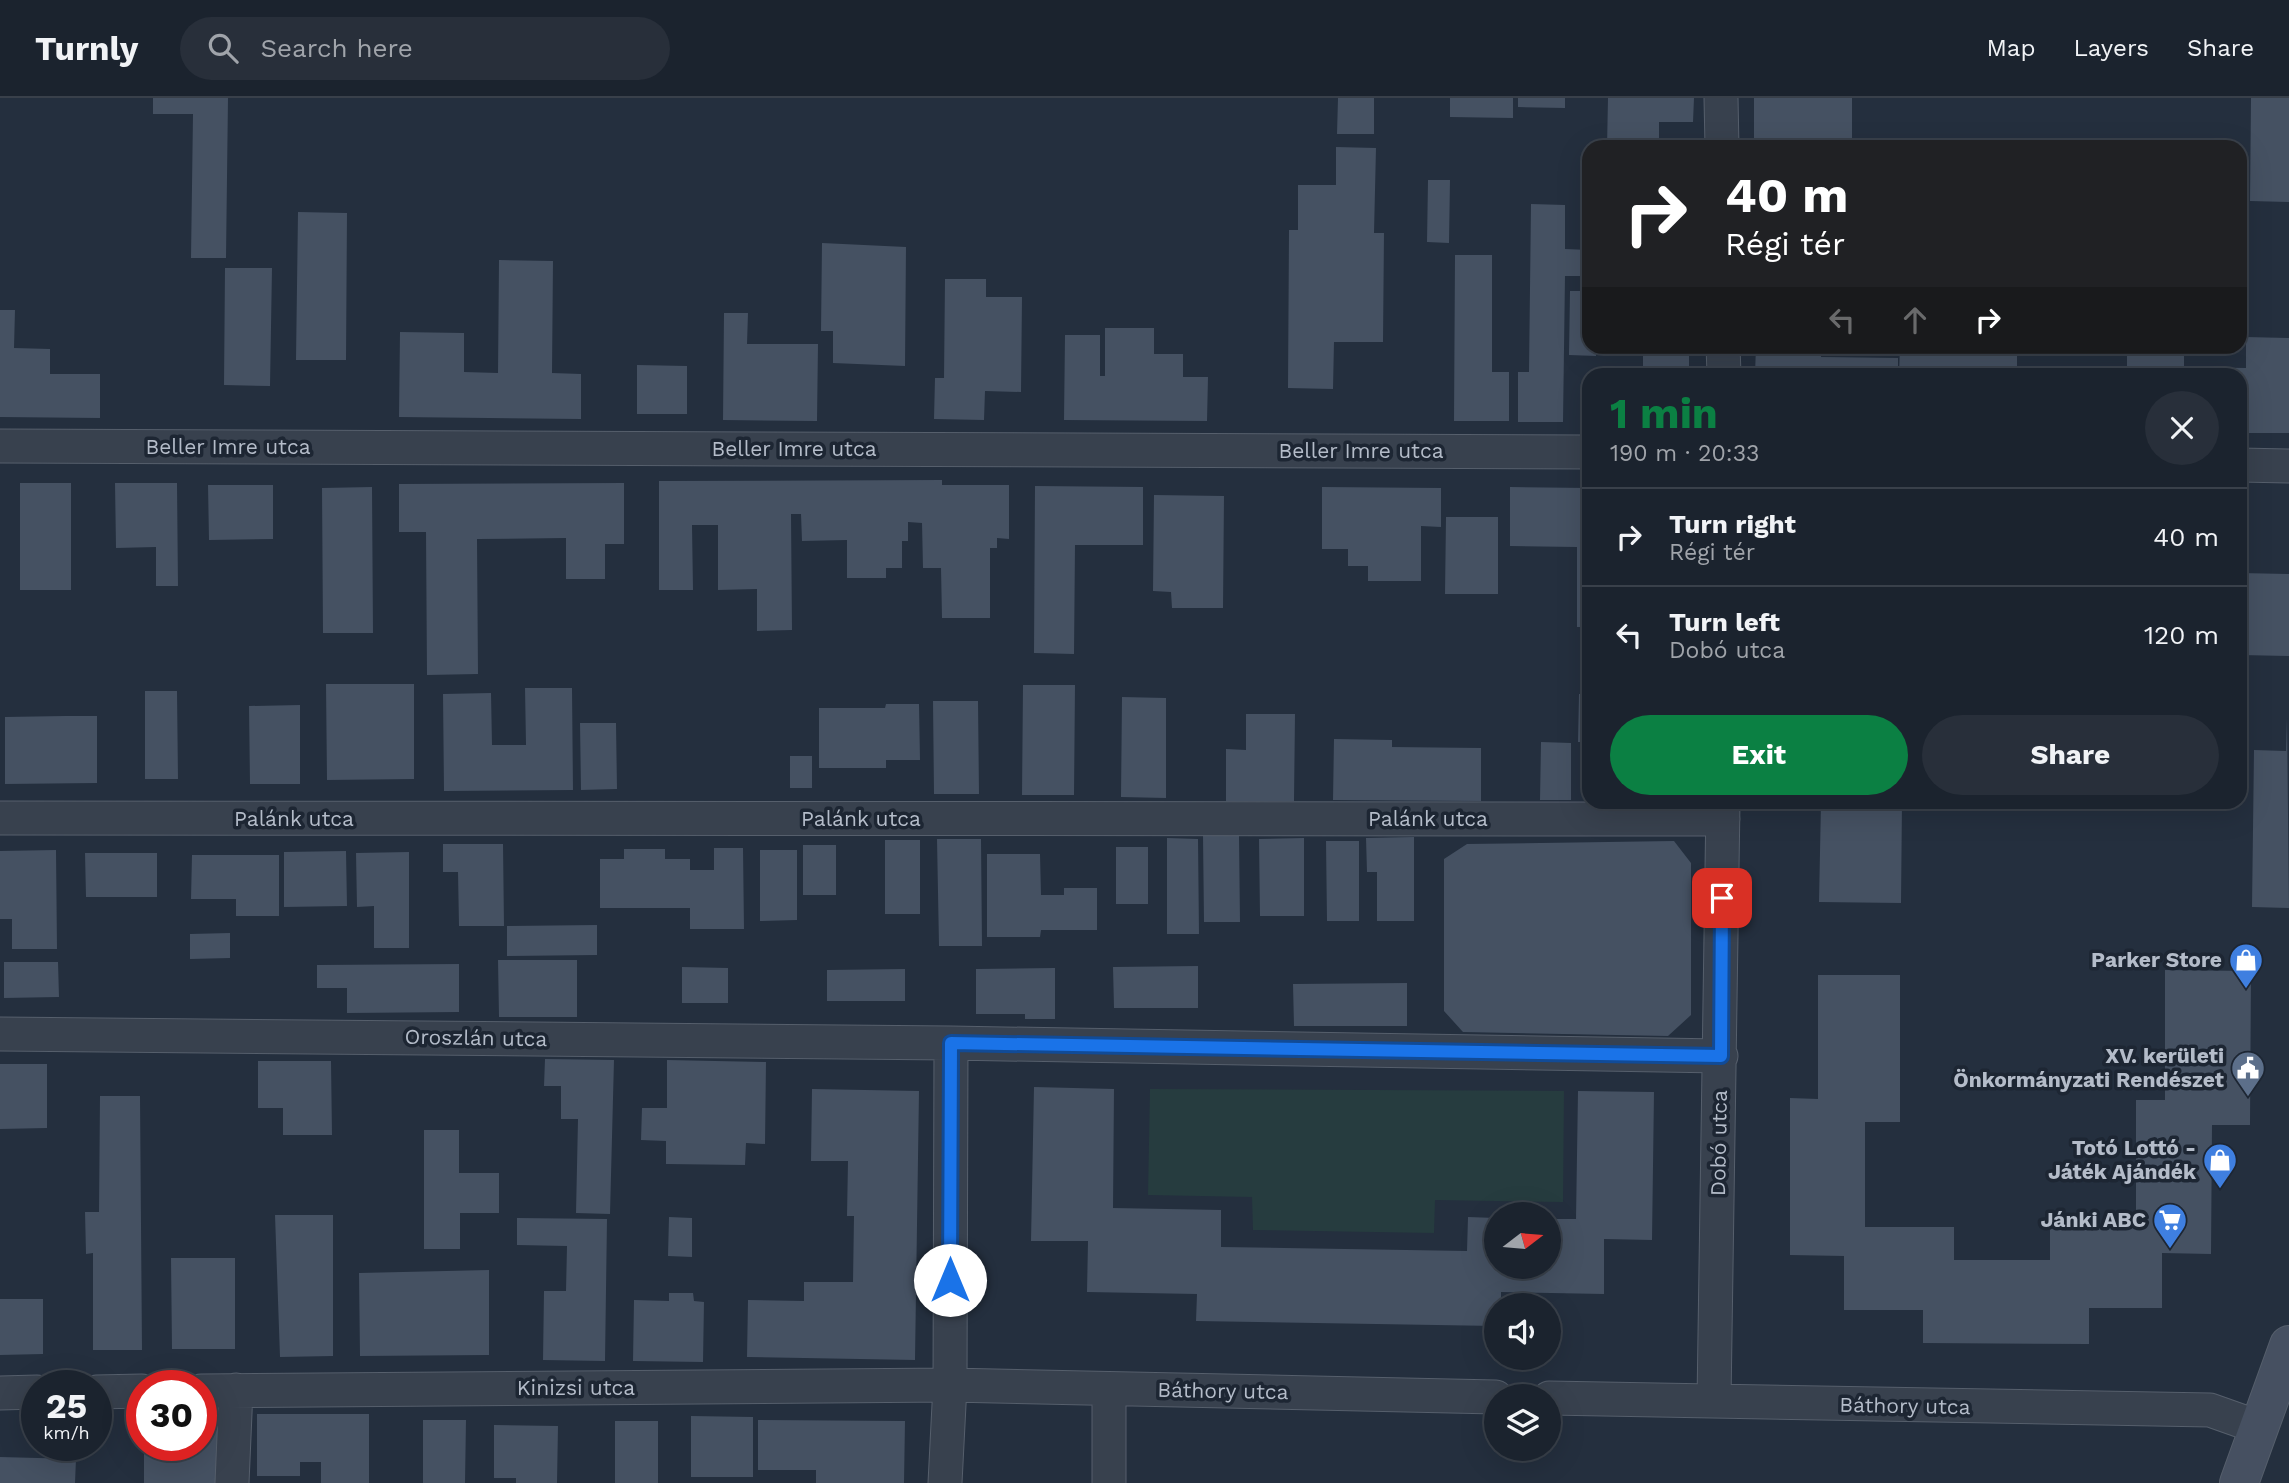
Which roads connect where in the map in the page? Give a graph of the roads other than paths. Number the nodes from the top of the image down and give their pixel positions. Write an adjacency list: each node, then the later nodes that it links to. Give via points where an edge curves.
1 (1721, 98): 2 (street)
2 (1722, 140)
3 (0, 446): 4 (street, Beller Imre utca)
4 (1582, 452)
5 (2247, 465): 6 (street)
6 (2289, 466)
7 (1723, 811): 8 (street, Palánk utca); 11 (street, Dobó utca)
8 (0, 818)
9 (0, 1034): 10 (street, Oroszlán utca)
10 (951, 1043): 11 (street, Oroszlán utca); 13 (street)
11 (1721, 1056): 21 (street, Dobó utca)
12 (2289, 1345): 22 (main road)
13 (950, 1385): 14 (street, Báthory utca); 16 (street, Kinizsi utca); 24 (street)
14 (1109, 1389): 19 (street, Báthory utca); 25 (street)
15 (217, 1391): 16 (street, Kinizsi utca)
16 (236, 1391): 23 (street)
17 (0, 1392): 18 (street)
18 (21, 1392)
19 (1484, 1397)
20 (1561, 1398): 21 (street, Báthory utca)
21 (1714, 1401): 22 (street, Báthory utca, via 2210,1410)
22 (2258, 1427): 26 (main road)
23 (232, 1483)
24 (945, 1483)
25 (1109, 1483)
26 (2239, 1483)

